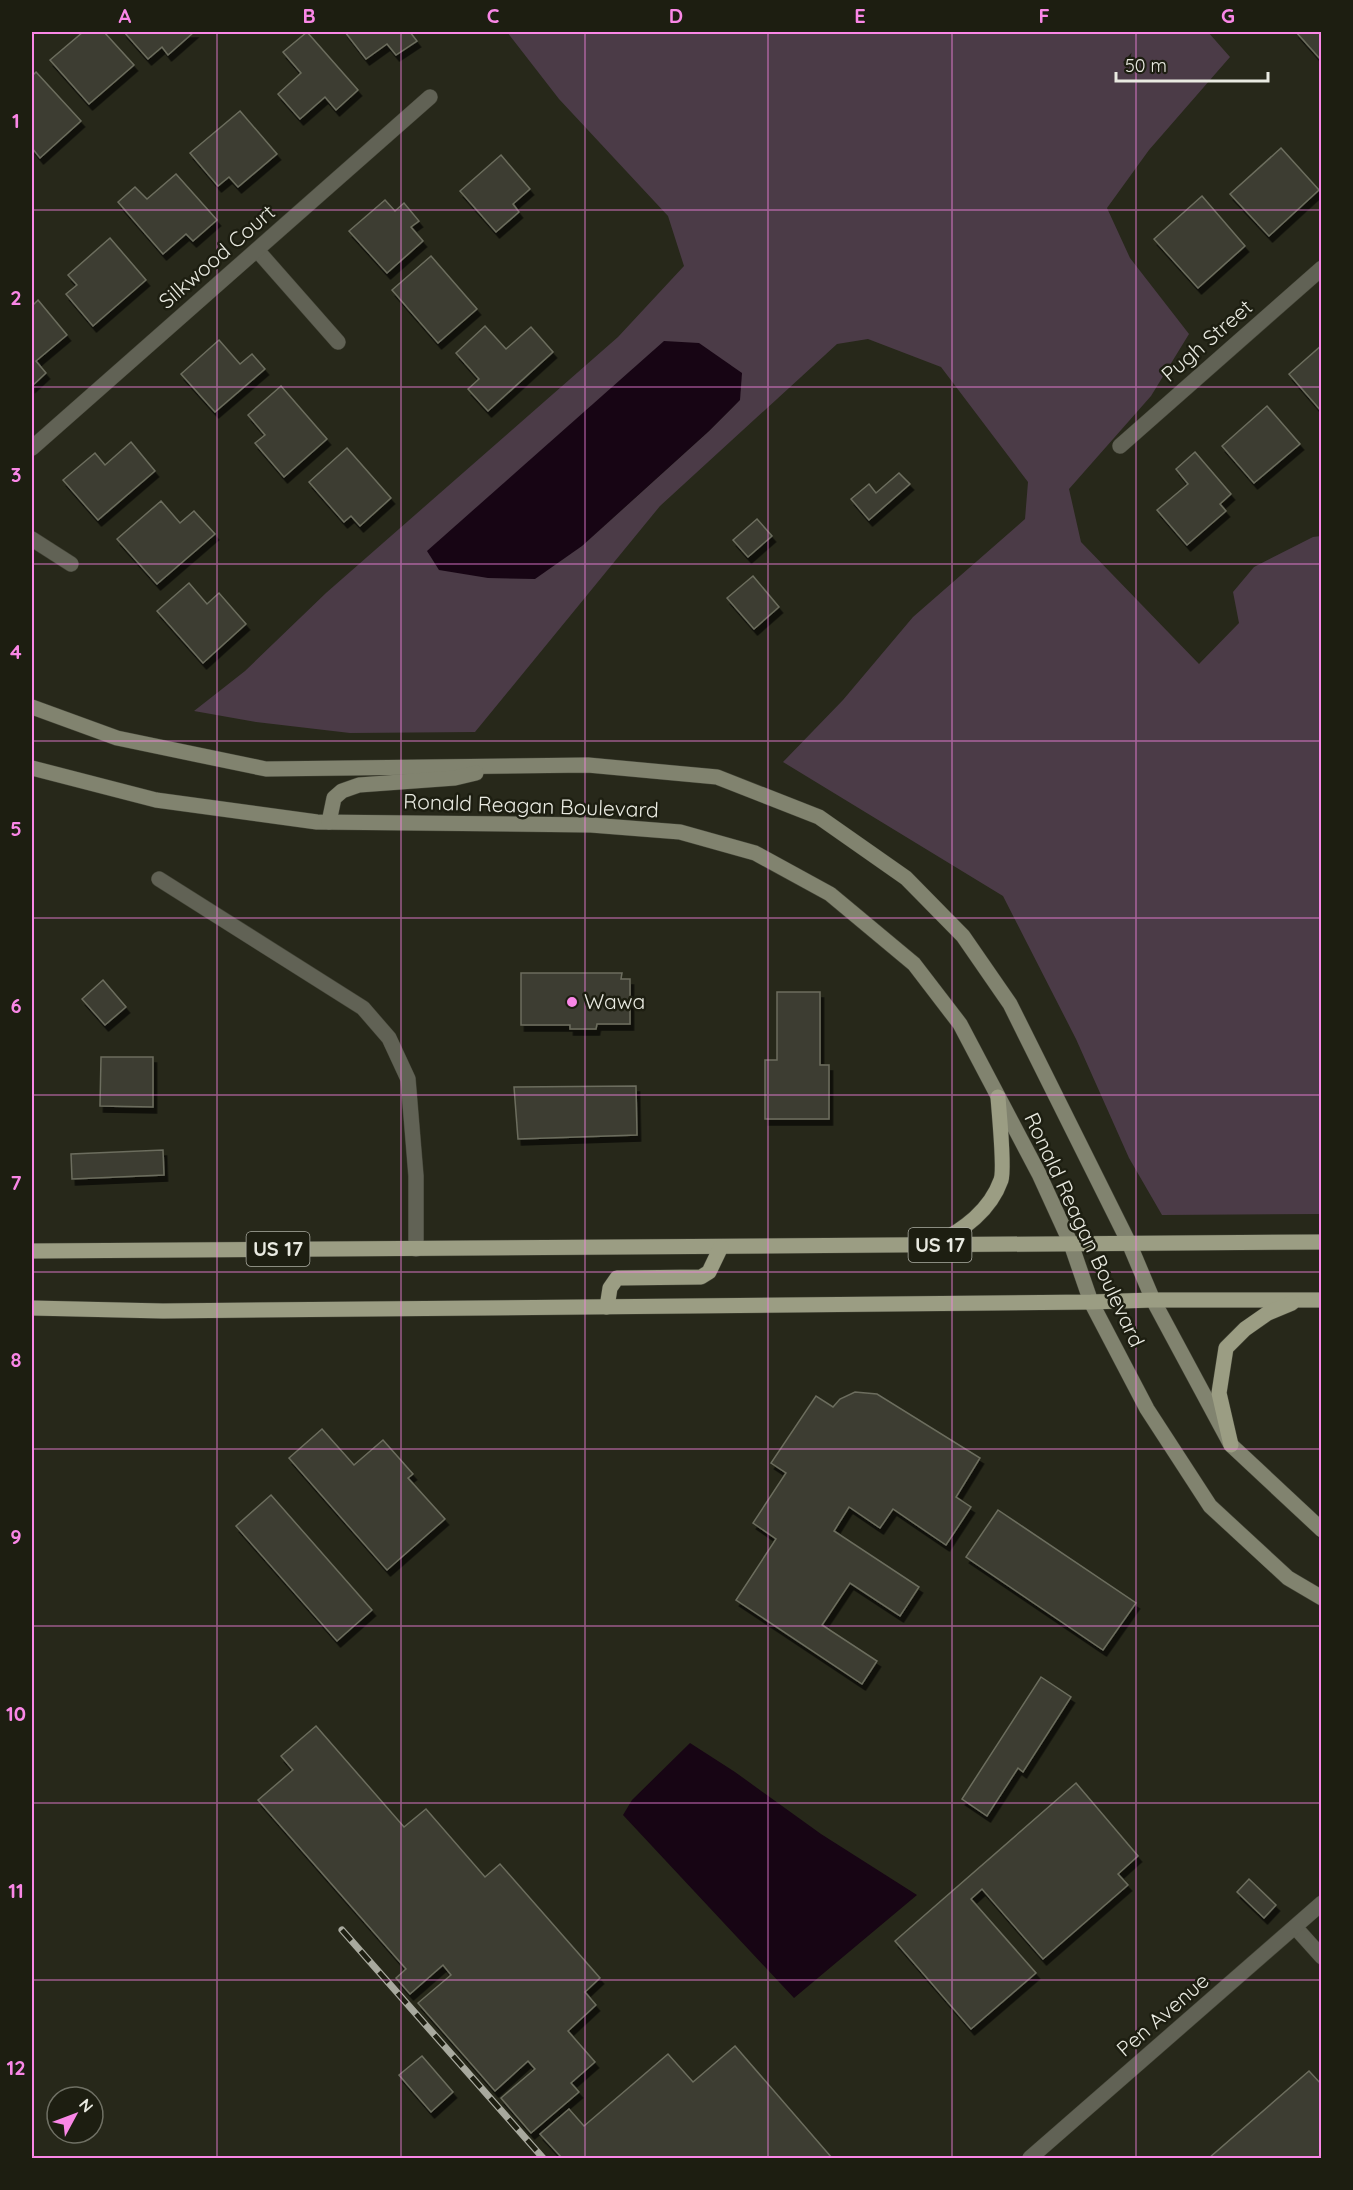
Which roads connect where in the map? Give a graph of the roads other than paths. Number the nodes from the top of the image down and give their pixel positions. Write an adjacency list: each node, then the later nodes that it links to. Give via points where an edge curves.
1 (430, 97): 2 (street, Silkwood Court)
2 (257, 250): 4 (street); 6 (street, Silkwood Court)
3 (1322, 268): 5 (street, Pugh Street)
4 (338, 342)
5 (1120, 446)
6 (32, 448)
7 (32, 539): 8 (street)
8 (71, 564)
9 (32, 707): 10 (main road, Ronald Reagan Boulevard, via 117,738 266,769)
10 (503, 766): 14 (main road, via 455,778 359,785 334,798); 18 (main road, Ronald Reagan Boulevard, via 588,765 717,777 819,818 906,879 963,936 1010,1004)
11 (32, 768): 12 (main road, Ronald Reagan Boulevard)
12 (51, 773): 13 (main road); 14 (main road, Ronald Reagan Boulevard, via 156,800)
13 (32, 782)
14 (329, 822): 16 (main road, Ronald Reagan Boulevard, via 622,827 680,832 755,853 830,894 914,964 960,1024)
15 (159, 879): 22 (street, via 363,1008 389,1038 408,1078 416,1176)
16 (998, 1097): 19 (main road, Ronald Reagan Boulevard, via 1040,1174); 20 (main road, via 1002,1179 978,1216)
17 (1322, 1242): 18 (main road, US 17)
18 (1129, 1243): 19 (main road, US 17); 24 (main road, Ronald Reagan Boulevard)
19 (1071, 1244): 20 (main road, US 17); 27 (main road, Ronald Reagan Boulevard)
20 (934, 1245): 21 (main road, US 17)
21 (721, 1247): 22 (main road, US 17); 28 (main road, via 709,1272 701,1277 617,1278 610,1288)
22 (416, 1249): 23 (main road, US 17)
23 (32, 1251)
24 (1153, 1300): 25 (main road); 27 (main road); 30 (main road, Ronald Reagan Boulevard)
25 (1298, 1300): 26 (main road); 30 (main road, via 1268,1313 1226,1348 1219,1393)
26 (1322, 1300)
27 (1091, 1302): 28 (main road); 32 (main road, Ronald Reagan Boulevard, via 1147,1409 1210,1506 1288,1578)
28 (607, 1307): 29 (main road, via 175,1311)
29 (32, 1308)
30 (1231, 1445): 31 (main road, Ronald Reagan Boulevard)
31 (1322, 1530)
32 (1322, 1598)
33 (1322, 1903): 34 (street, Pen Avenue)
34 (1295, 1927): 35 (street); 36 (street, Pen Avenue)
35 (1322, 1957)
36 (1030, 2158)

